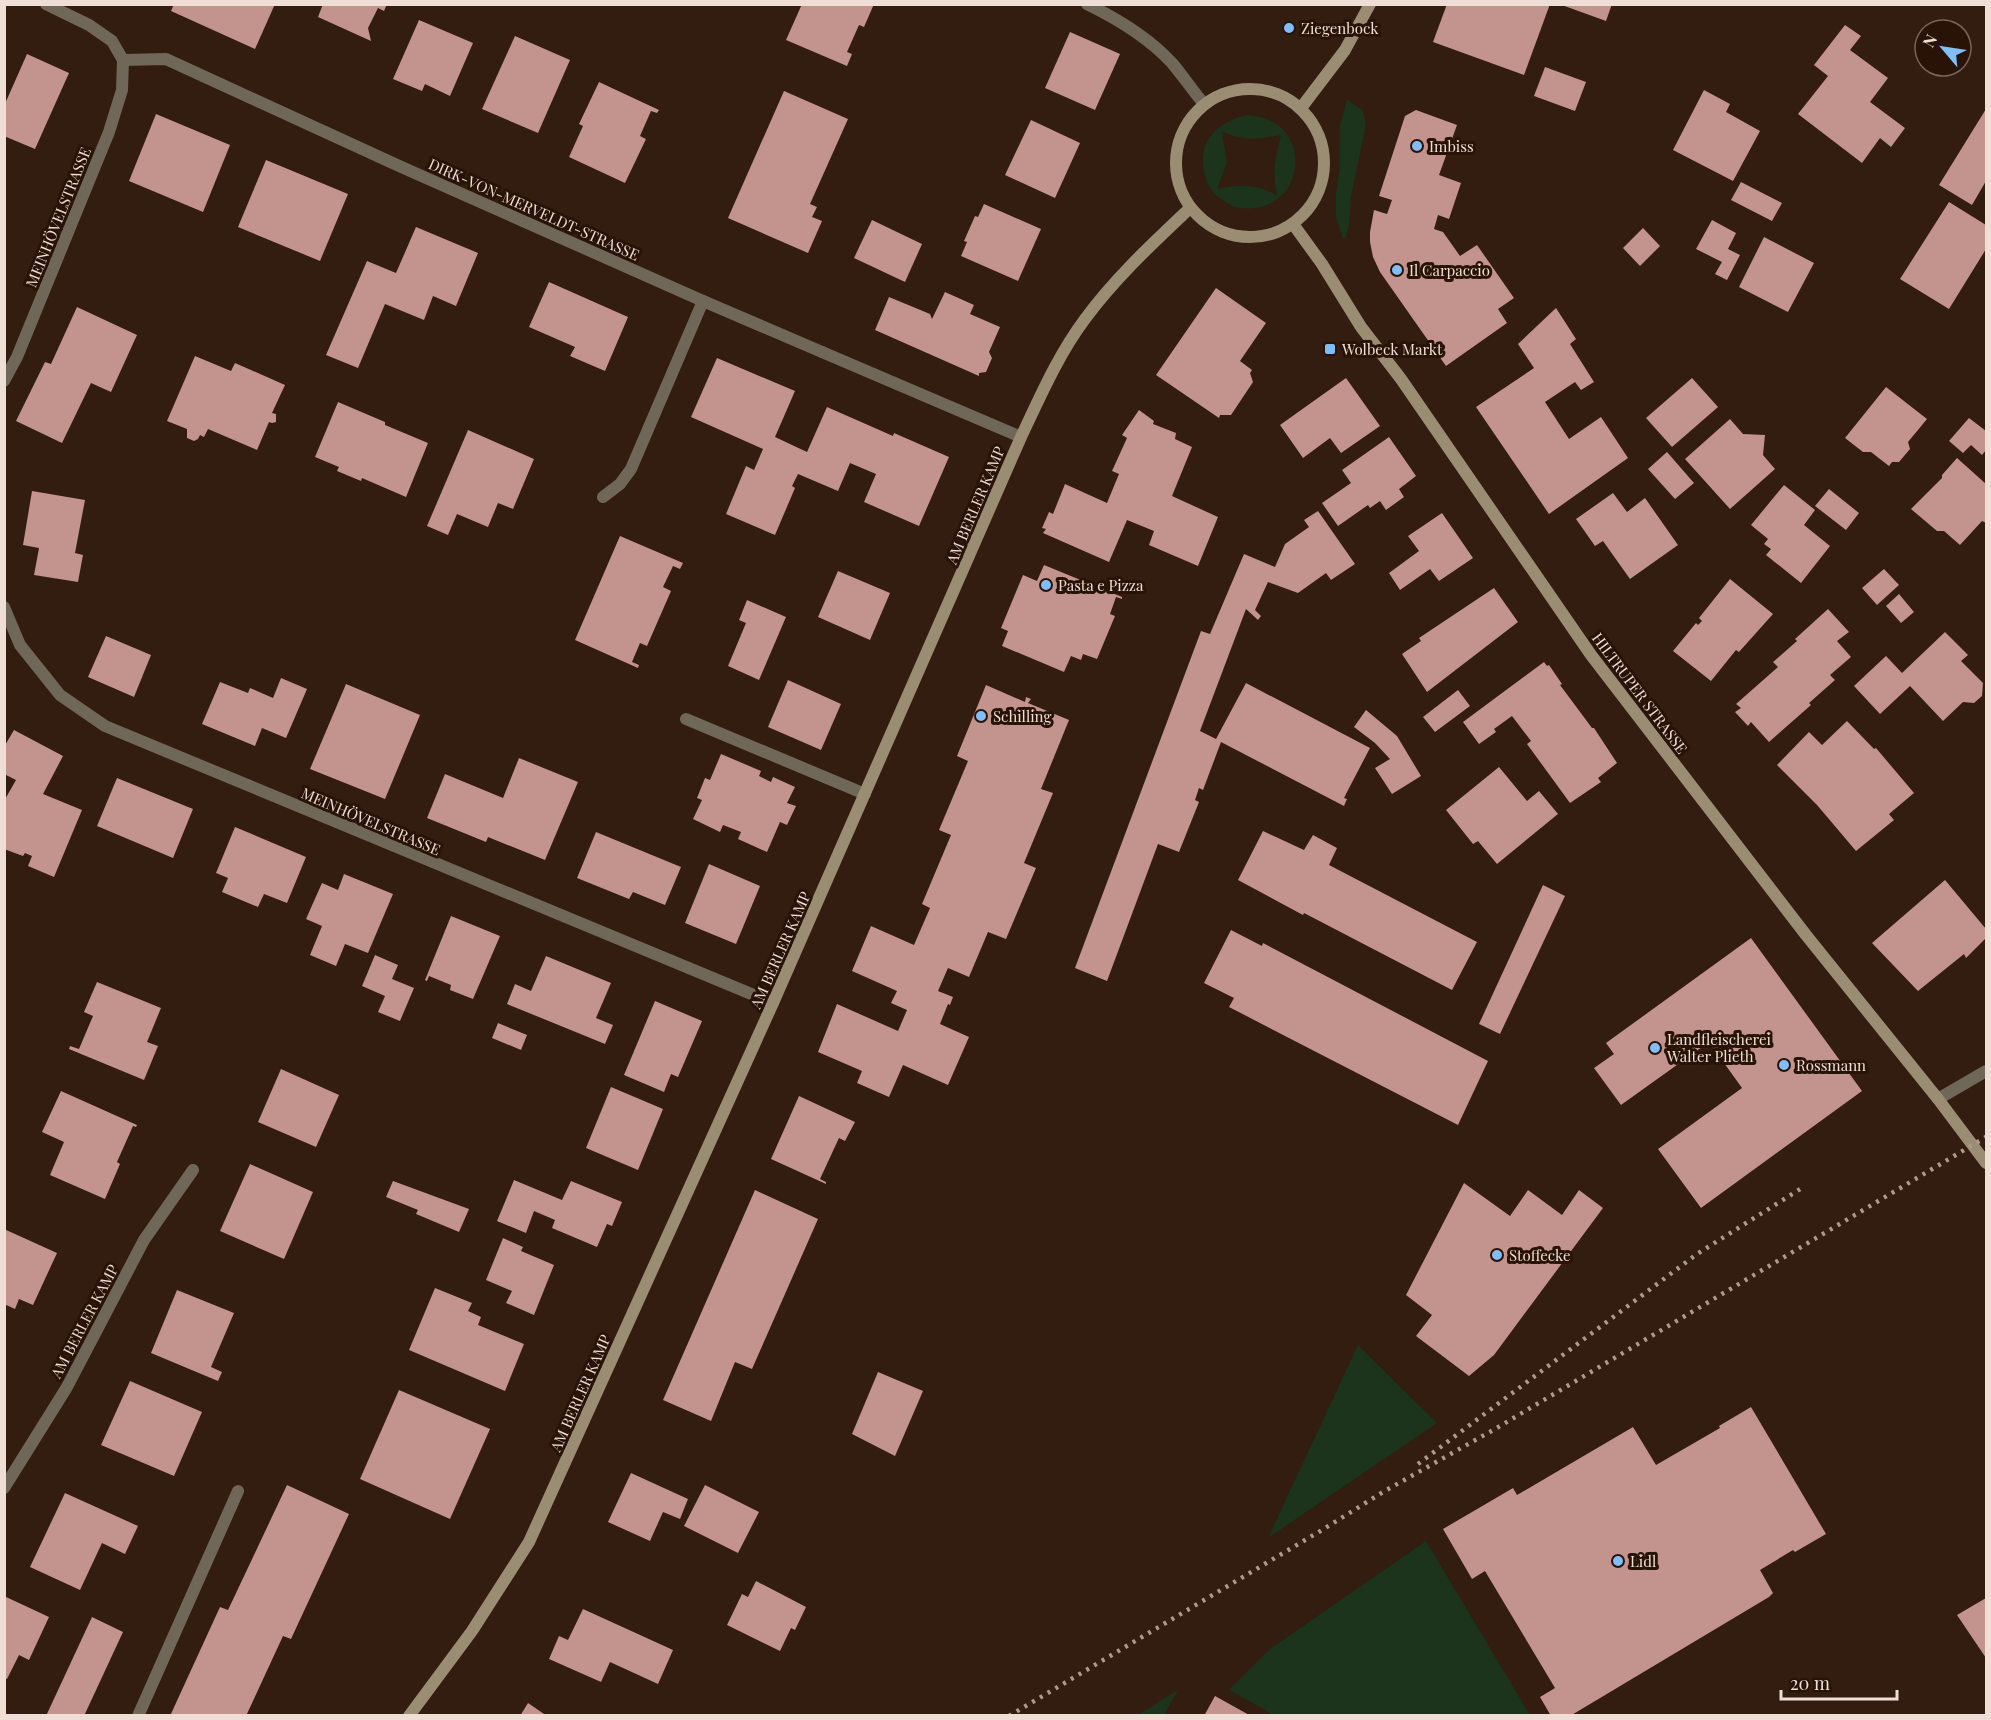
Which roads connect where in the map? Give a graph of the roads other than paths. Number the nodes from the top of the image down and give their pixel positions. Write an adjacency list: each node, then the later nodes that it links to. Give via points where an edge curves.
1 (46, 4): 4 (street, via 112,41)
2 (1087, 4): 5 (street, via 1116,18 1158,50)
3 (1370, 4): 6 (street, via 1345,50)
4 (123, 60): 9 (street, DIRK-VON-MERVELDT-STRASSE, via 166,59); 10 (street, MEINHÖVELSTRASSE, via 122,90 109,132)
5 (1204, 104): 6 (street, via 1235,89 1255,88 1274,92); 7 (street, via 1187,122 1178,143 1175,166 1180,189)
6 (1301, 108): 8 (street, via 1316,128 1324,149 1324,173 1317,196)
7 (1190, 208): 8 (street, via 1206,224 1225,234 1250,238 1273,234); 11 (street, AM BERLER KAMP, via 1115,282 1084,320 1059,359)
8 (1293, 224): 18 (street, HILTRUPER STRASSE, via 1360,327 1401,380 1591,655)
9 (703, 301): 11 (street, DIRK-VON-MERVELDT-STRASSE); 12 (street, via 631,469)
10 (4, 381)
11 (1021, 437): 15 (street, AM BERLER KAMP)
12 (603, 497)
13 (4, 607): 16 (street, MEINHÖVELSTRASSE, via 20,645 60,695 105,726)
14 (686, 719): 15 (street)
15 (865, 794): 16 (street, AM BERLER KAMP)
16 (773, 1003): 24 (street, AM BERLER KAMP, via 529,1542 472,1631)
17 (1986, 1071): 18 (street)
18 (1938, 1099): 19 (street, HILTRUPER STRASSE)
19 (1986, 1162)
20 (193, 1170): 21 (street, AM BERLER KAMP, via 144,1240 67,1387)
21 (4, 1488)
22 (238, 1491): 23 (street)
23 (138, 1716)
24 (409, 1716)

